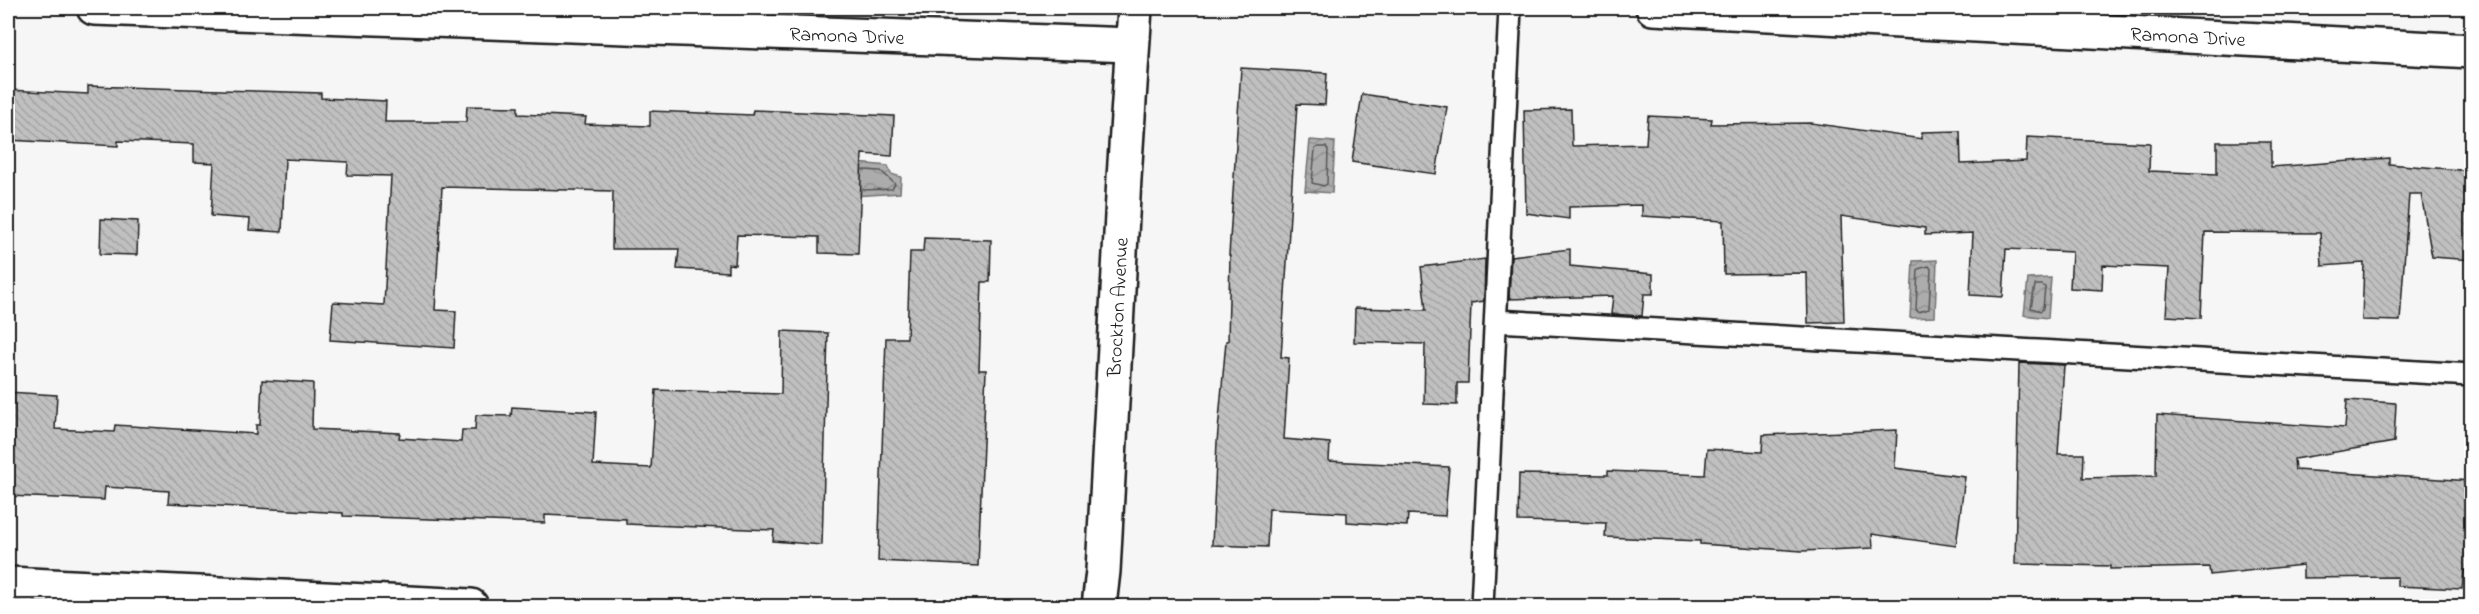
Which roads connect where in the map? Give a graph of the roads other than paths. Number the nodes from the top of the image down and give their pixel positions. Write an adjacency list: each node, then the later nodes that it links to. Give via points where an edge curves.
1 (94, 8): 5 (street, Ramona Drive)
2 (1135, 8): 5 (street, Brockton Avenue)
3 (1510, 8): 7 (lane)
4 (1653, 8): 6 (street, Ramona Drive)
5 (1132, 45): 11 (street, Brockton Avenue)
6 (2472, 51)
7 (1496, 321): 8 (lane); 12 (lane)
8 (2472, 375)
9 (8, 584): 10 (street)
10 (471, 606)
11 (1099, 606)
12 (1482, 606)

